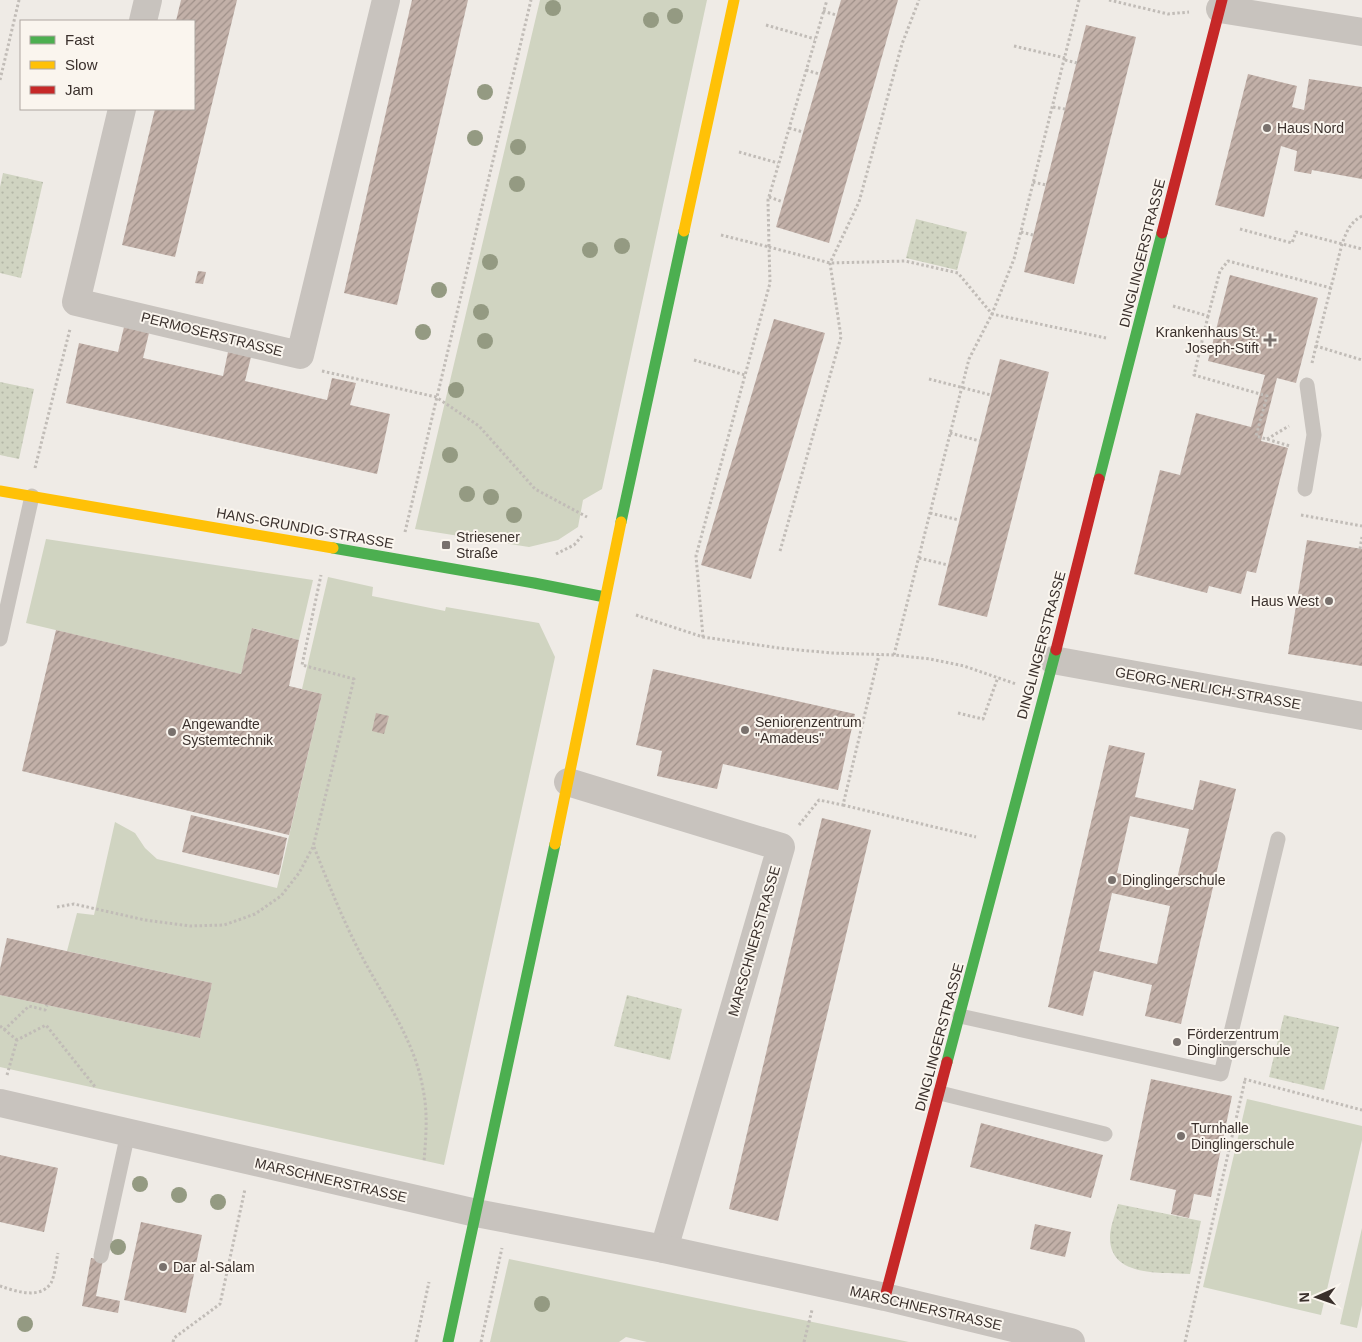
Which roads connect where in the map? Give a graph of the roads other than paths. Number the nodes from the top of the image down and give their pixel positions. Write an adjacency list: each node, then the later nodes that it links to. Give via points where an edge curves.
1 (148, 0): 5 (street)
2 (386, 0): 7 (street, PERMOSERSTRASSE, via 300,356 76,302)
3 (734, 0): 12 (street)
4 (1221, 5): 6 (street); 14 (street, DINGLINGERSTRASSE)
5 (142, 20)
6 (1362, 32)
7 (122, 110)
8 (1307, 386): 9 (lane, via 1314,435)
9 (1305, 489)
10 (0, 491): 11 (street, HANS-GRUNDIG-STRASSE)
11 (30, 496): 12 (street, HANS-GRUNDIG-STRASSE); 13 (lane)
12 (604, 597): 16 (street)
13 (0, 639)
14 (1053, 660): 15 (street, GEORG-NERLICH-STRASSE); 18 (street, DINGLINGERSTRASSE)
15 (1362, 716)
16 (568, 782): 23 (street); 24 (street, MARSCHNERSTRASSE, via 781,848)
17 (1278, 839): 18 (lane, via 1221,1074)
18 (960, 1016): 19 (street, DINGLINGERSTRASSE)
19 (940, 1093): 22 (lane); 26 (street, DINGLINGERSTRASSE)
20 (0, 1103): 21 (street, MARSCHNERSTRASSE)
21 (128, 1133): 23 (street, MARSCHNERSTRASSE); 25 (lane)
22 (1105, 1134)
23 (476, 1214): 24 (street, MARSCHNERSTRASSE); 27 (street)
24 (664, 1249): 26 (street, MARSCHNERSTRASSE)
25 (101, 1256)
26 (885, 1297): 28 (street, MARSCHNERSTRASSE)
27 (448, 1342)
28 (1071, 1342)

